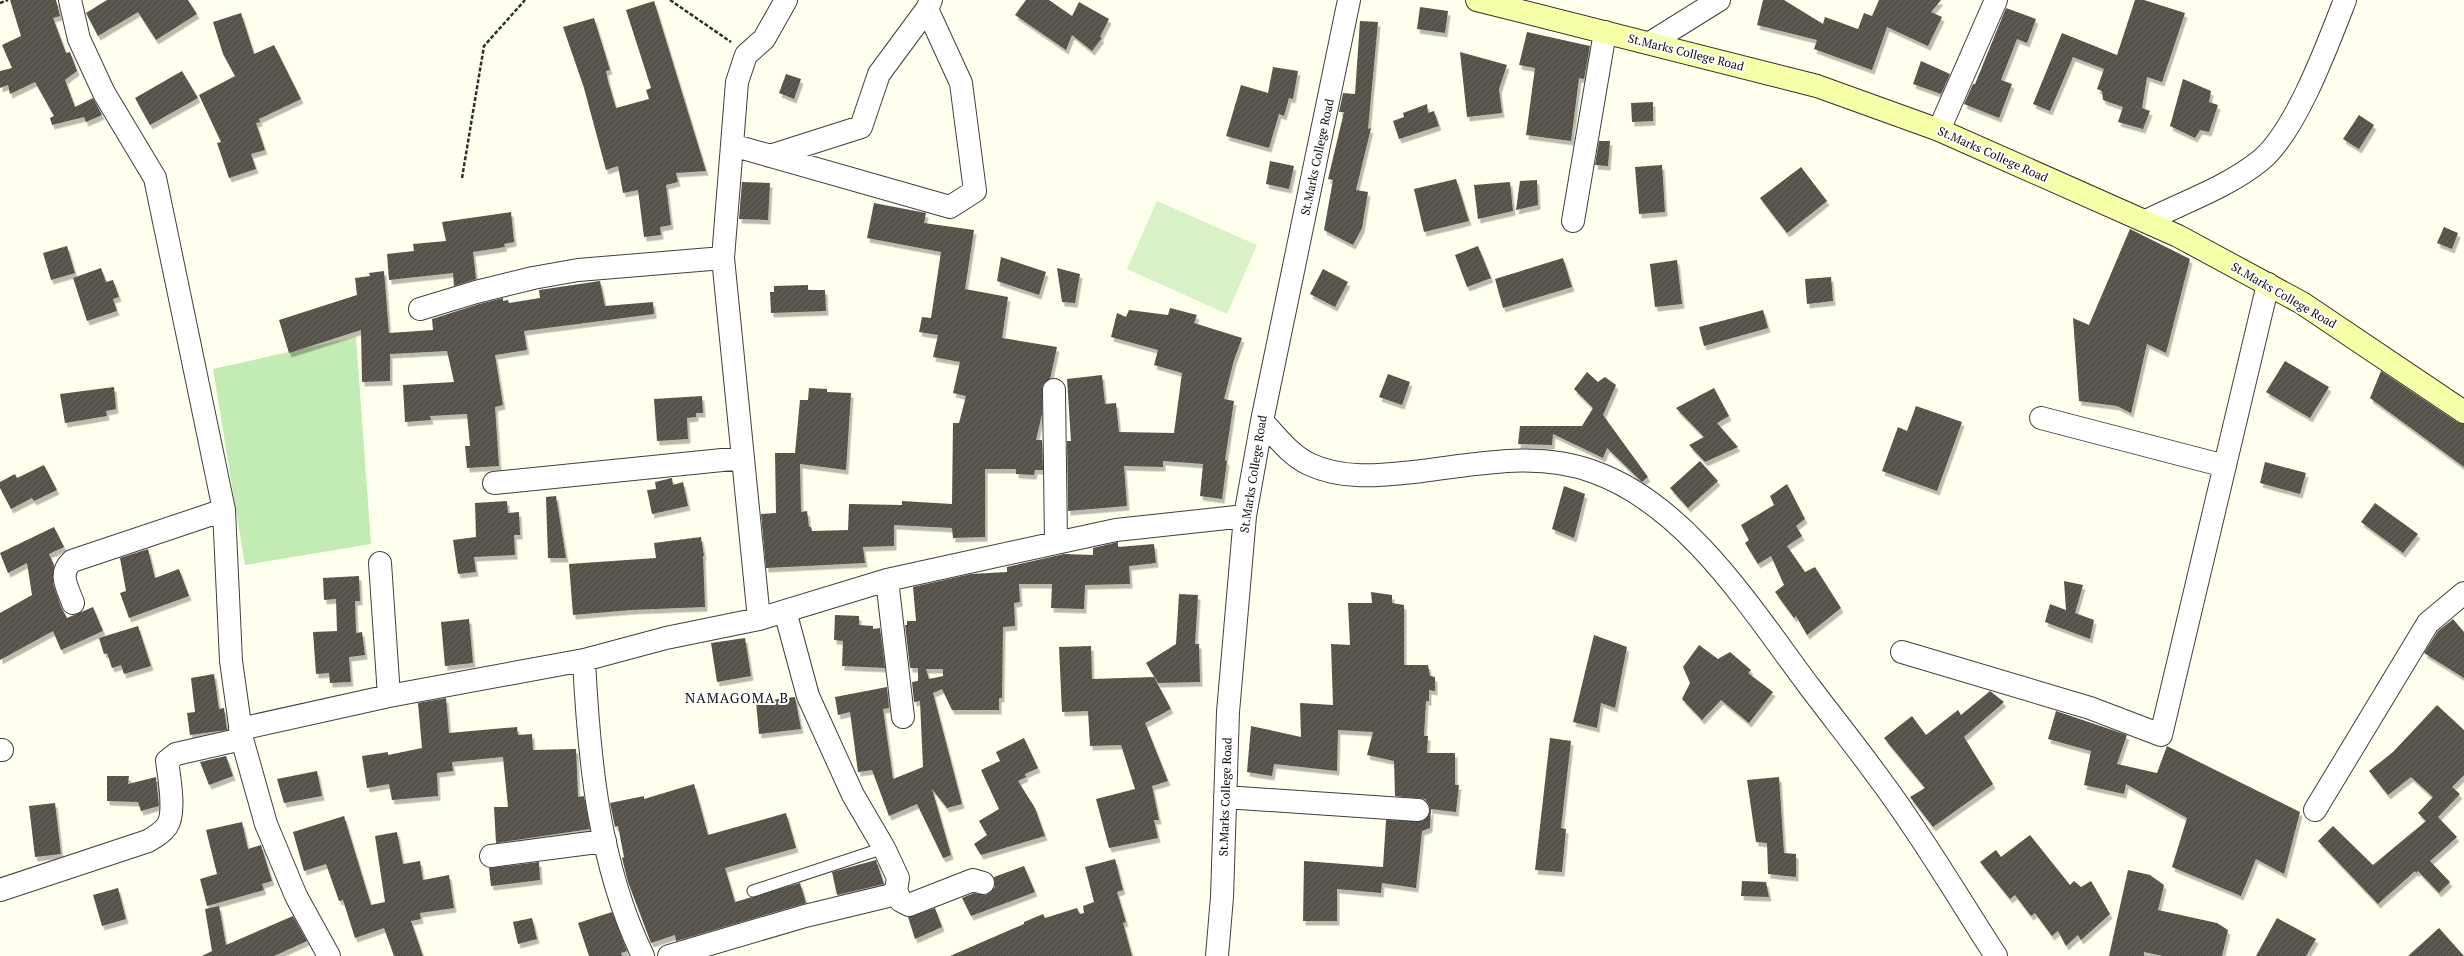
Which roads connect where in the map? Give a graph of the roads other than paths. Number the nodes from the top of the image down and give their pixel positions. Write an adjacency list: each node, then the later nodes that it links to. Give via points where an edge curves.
1 (70, 0): 26 (street, via 80,39 104,94 155,178)
2 (786, 0): 12 (street, via 764,39 746,55 737,82)
3 (1349, 0): 22 (street, St.Marks College Road)
4 (1477, 0): 9 (main road, St.Marks College Road)
5 (1719, 0): 10 (street)
6 (1996, 0): 11 (street)
7 (2345, 0): 15 (street, via 2329,42 2292,119 2277,144 2262,159 2235,177)
8 (929, 5): 13 (street, via 879,74 860,127); 13 (street, via 961,83 975,191 950,207)
9 (1605, 32): 10 (main road, St.Marks College Road); 14 (street)
10 (1650, 43): 11 (main road, St.Marks College Road, via 1818,86)
11 (1939, 130): 15 (main road, St.Marks College Road)
12 (732, 144): 13 (street); 16 (street)
13 (770, 156)
14 (1573, 221)
15 (2146, 221): 17 (main road, St.Marks College Road)
16 (723, 258): 18 (street, via 578,270 490,288); 23 (street)
17 (2268, 284): 20 (main road, St.Marks College Road, via 2356,337); 24 (street)
18 (420, 309)
19 (1054, 390): 28 (street)
20 (2464, 412)
21 (2041, 418): 24 (street)
22 (1262, 421): 27 (street, St.Marks College Road); 54 (street, via 1293,453 1308,463 1328,471 1381,476 1502,461 1536,460 1569,463 1597,472 1628,488 1661,510 1722,568 1910,820)
23 (742, 458): 25 (street); 34 (street)
24 (2225, 466): 35 (street, via 2161,735 2090,708)
25 (494, 483)
26 (224, 510): 32 (street, via 72,560 65,567 64,575); 39 (street, via 231,661)
27 (1245, 516): 28 (street, via 1116,530); 40 (street, St.Marks College Road, via 1228,712)
28 (1056, 543): 30 (street)
29 (380, 563): 37 (street)
30 (887, 580): 33 (street); 38 (street)
31 (2464, 593): 42 (street, via 2428,623)
32 (73, 603)
33 (785, 611): 34 (street); 44 (street, via 808,696 852,795)
34 (759, 619): 36 (street, via 666,638)
35 (1902, 652)
36 (584, 660): 37 (street); 43 (street, via 597,806)
37 (389, 696): 39 (street)
38 (903, 716)
39 (241, 734): 47 (street, via 176,754 167,761 171,814 168,824 160,834 148,841); 50 (street, via 266,824 296,896)
40 (1225, 797): 41 (street); 53 (street, St.Marks College Road)
41 (1418, 810)
42 (2316, 810)
43 (605, 841): 45 (street); 51 (street, via 626,922)
44 (884, 848): 48 (lane); 49 (street, via 898,878)
45 (491, 856)
46 (983, 883): 49 (street, via 973,880 909,905 901,901)
47 (0, 890)
48 (753, 891)
49 (896, 891): 52 (street, via 888,896 804,916)
50 (329, 956)
51 (643, 956)
52 (669, 956)
53 (1217, 956)
54 (1996, 956)

